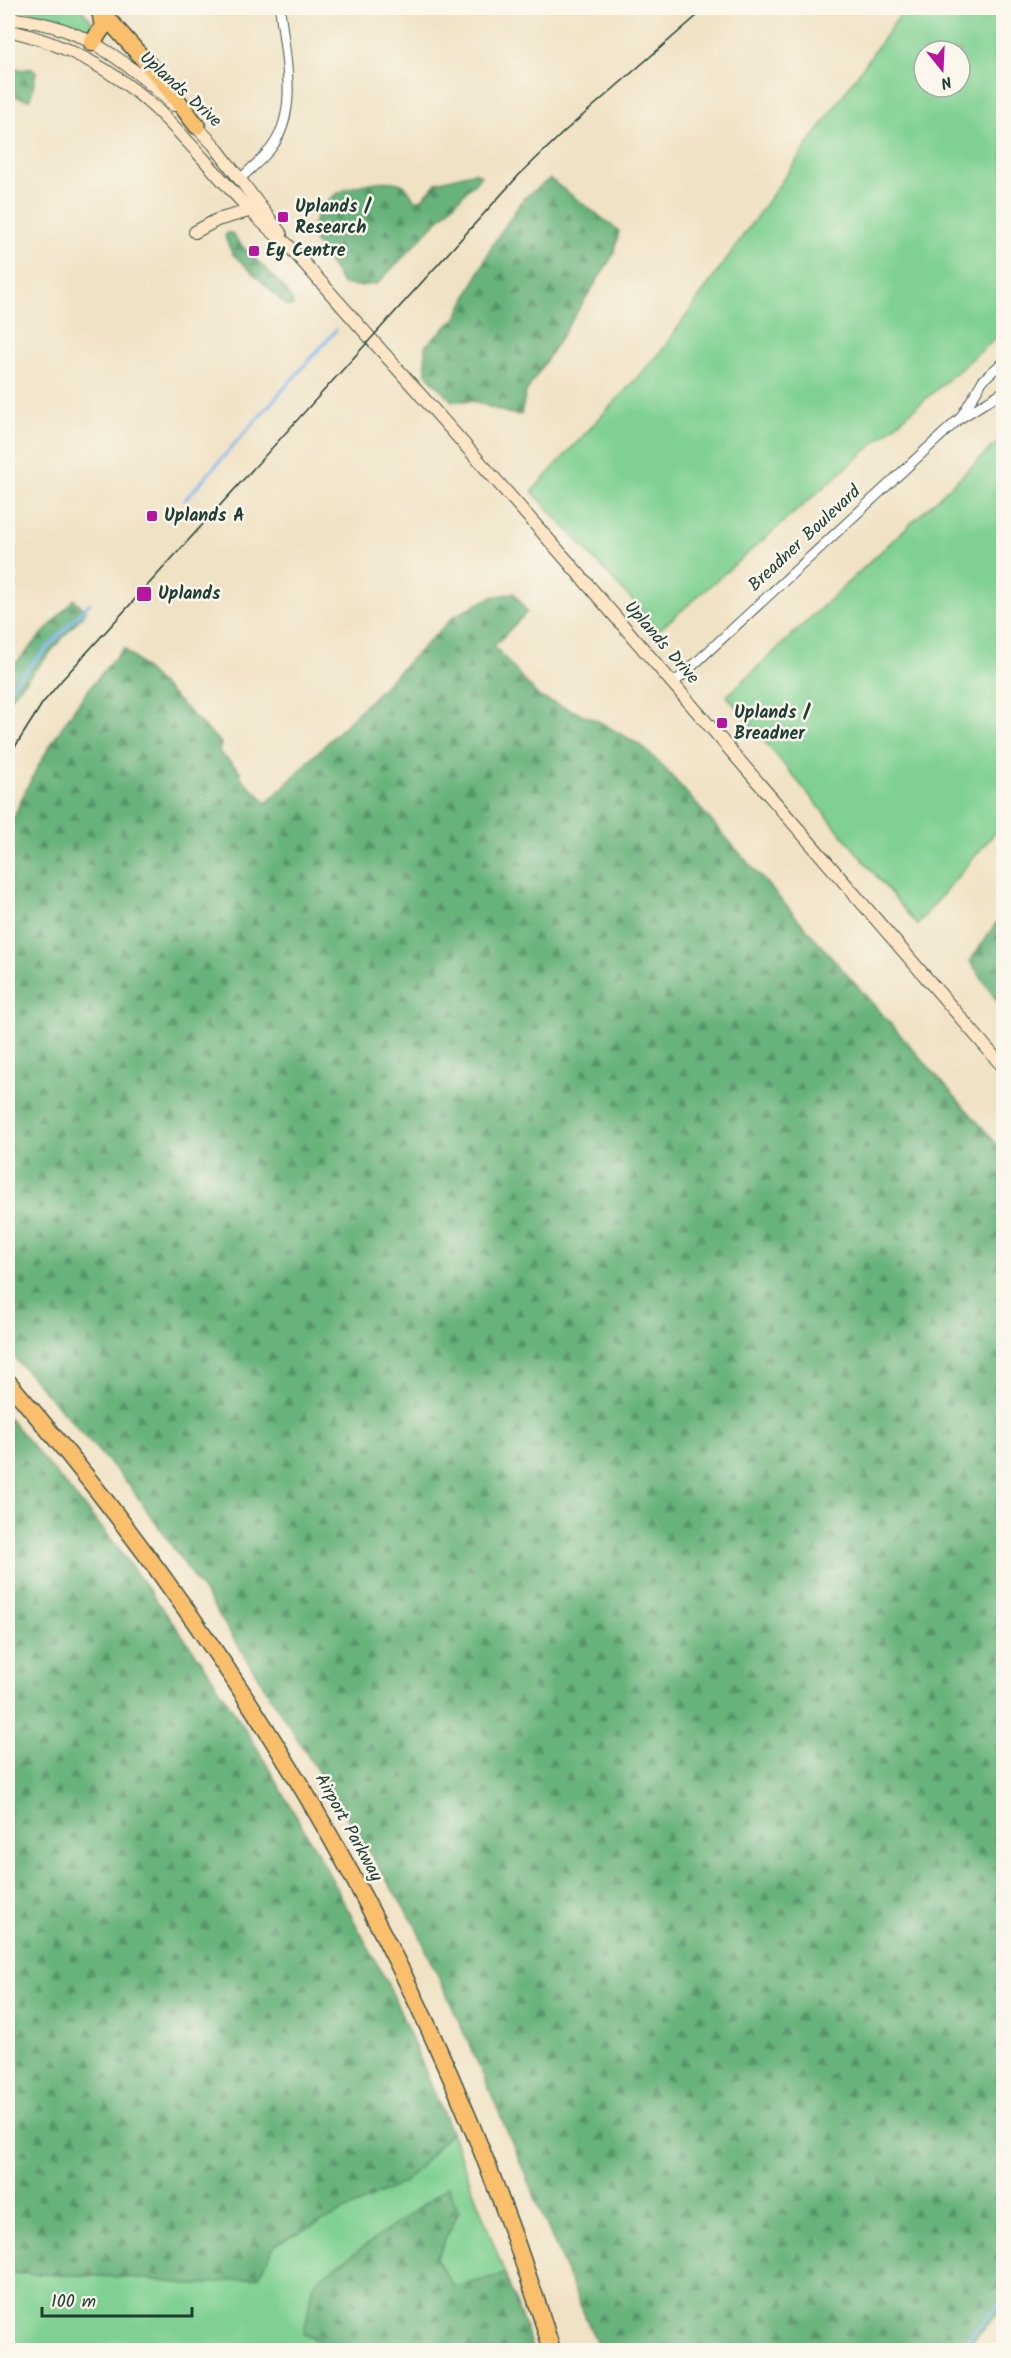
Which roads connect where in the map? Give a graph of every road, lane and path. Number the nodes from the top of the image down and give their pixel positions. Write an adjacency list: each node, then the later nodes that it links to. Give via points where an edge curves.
1 (280, 8): 7 (street, via 289,103 272,146)
2 (99, 9): 5 (highway, via 103,27); 6 (highway, via 162,80)
3 (8, 18): 5 (main road, Uplands Drive, via 47,24)
4 (8, 30): 5 (main road, Uplands Drive)
5 (87, 49): 6 (main road, Uplands Drive, via 147,81); 8 (main road, Uplands Drive, via 156,109)
6 (196, 126): 7 (main road, Uplands Drive)
7 (239, 180): 10 (main road, Uplands Drive)
8 (249, 210): 9 (main road); 10 (main road, Uplands Drive)
9 (195, 232)
10 (288, 245): 14 (main road, Uplands Drive)
11 (1004, 361): 13 (street, Breadner Boulevard, via 983,380)
12 (1004, 391): 13 (street, Breadner Boulevard)
13 (960, 419): 14 (street, Breadner Boulevard)
14 (672, 684): 15 (main road, Uplands Drive)
15 (1004, 1068)
16 (8, 1382): 17 (highway, Airport Parkway, via 93,1483 181,1600 263,1721 331,1835 447,2067 504,2210)
17 (552, 2350)

